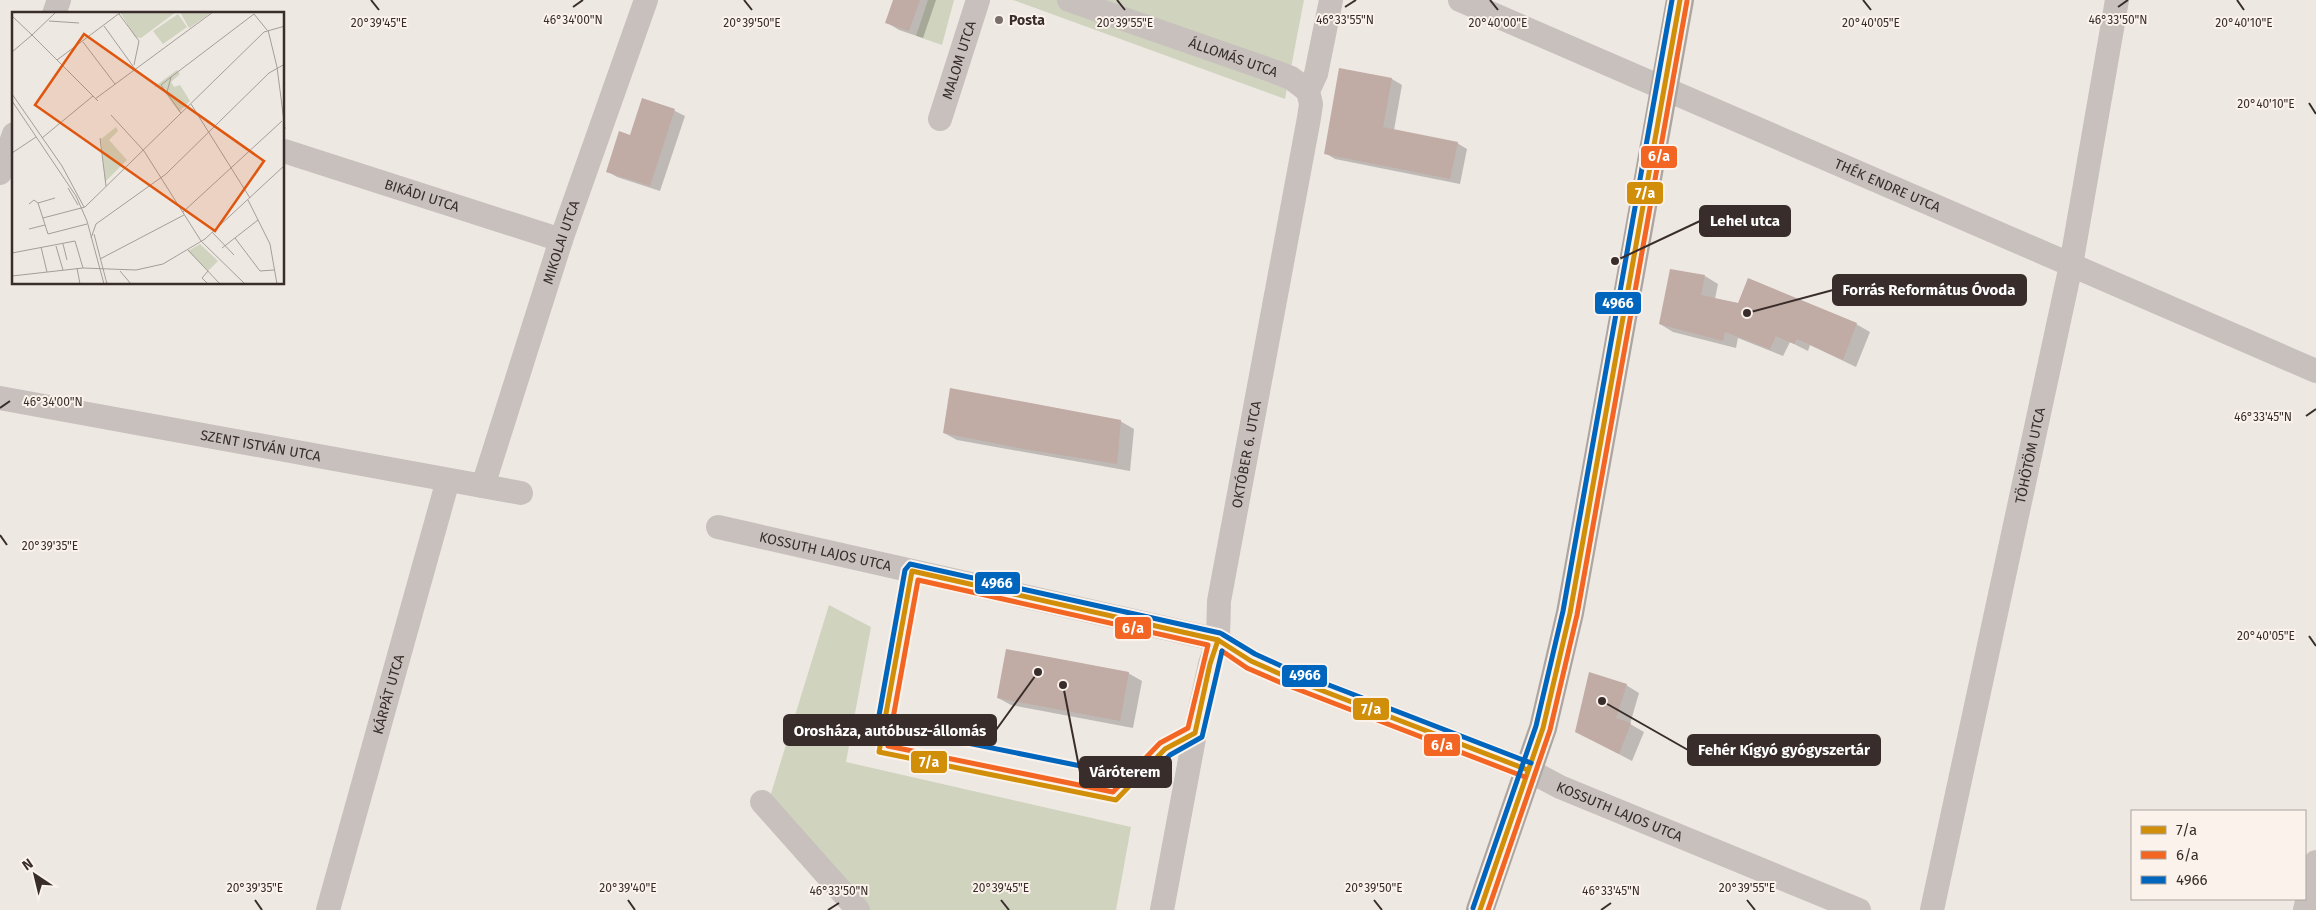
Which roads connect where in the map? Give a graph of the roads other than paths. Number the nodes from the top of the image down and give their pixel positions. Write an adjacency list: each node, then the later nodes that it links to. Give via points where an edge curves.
1 (646, 0): 14 (street, MIKOLAI UTCA)
2 (978, 0): 10 (street, MALOM UTCA)
3 (1069, 0): 9 (street, ÁLLOMÁS UTCA, via 1282,74)
4 (1332, 0): 9 (street, OKTÓBER 6. UTCA, via 1316,74)
5 (1460, 0): 8 (street, THÉK ENDRE UTCA)
6 (1680, 0): 8 (main road)
7 (2117, 0): 15 (street, TÖHÖTÖM UTCA)
8 (1664, 89): 15 (street, THÉK ENDRE UTCA); 23 (main road, via 1570,613 1548,711)
9 (1308, 91): 22 (street, OKTÓBER 6. UTCA, via 1311,104 1307,127 1219,600)
10 (940, 119)
11 (12, 140): 13 (street)
12 (285, 151): 14 (street, BIKÁDI UTCA)
13 (0, 173)
14 (561, 240): 19 (street, MIKOLAI UTCA)
15 (2071, 264): 16 (street, THÉK ENDRE UTCA); 31 (street, TÖHÖTÖM UTCA)
16 (2316, 371)
17 (0, 398): 18 (street, SZENT ISTVÁN UTCA)
18 (448, 480): 19 (street, SZENT ISTVÁN UTCA); 26 (street, KÁRPÁT UTCA)
19 (483, 486): 20 (street, SZENT ISTVÁN UTCA)
20 (522, 493)
21 (718, 527): 22 (street, KOSSUTH LAJOS UTCA)
22 (1218, 640): 23 (street, KOSSUTH LAJOS UTCA, via 1251,661 1286,677); 28 (street, OKTÓBER 6. UTCA, via 1195,733)
23 (1528, 770): 29 (main road); 30 (street, KOSSUTH LAJOS UTCA, via 1560,787)
24 (762, 802): 27 (street)
25 (2316, 862): 32 (street)
26 (328, 910)
27 (858, 910)
28 (1162, 910)
29 (1480, 910)
30 (1859, 910)
31 (1932, 910)
32 (2305, 910)

